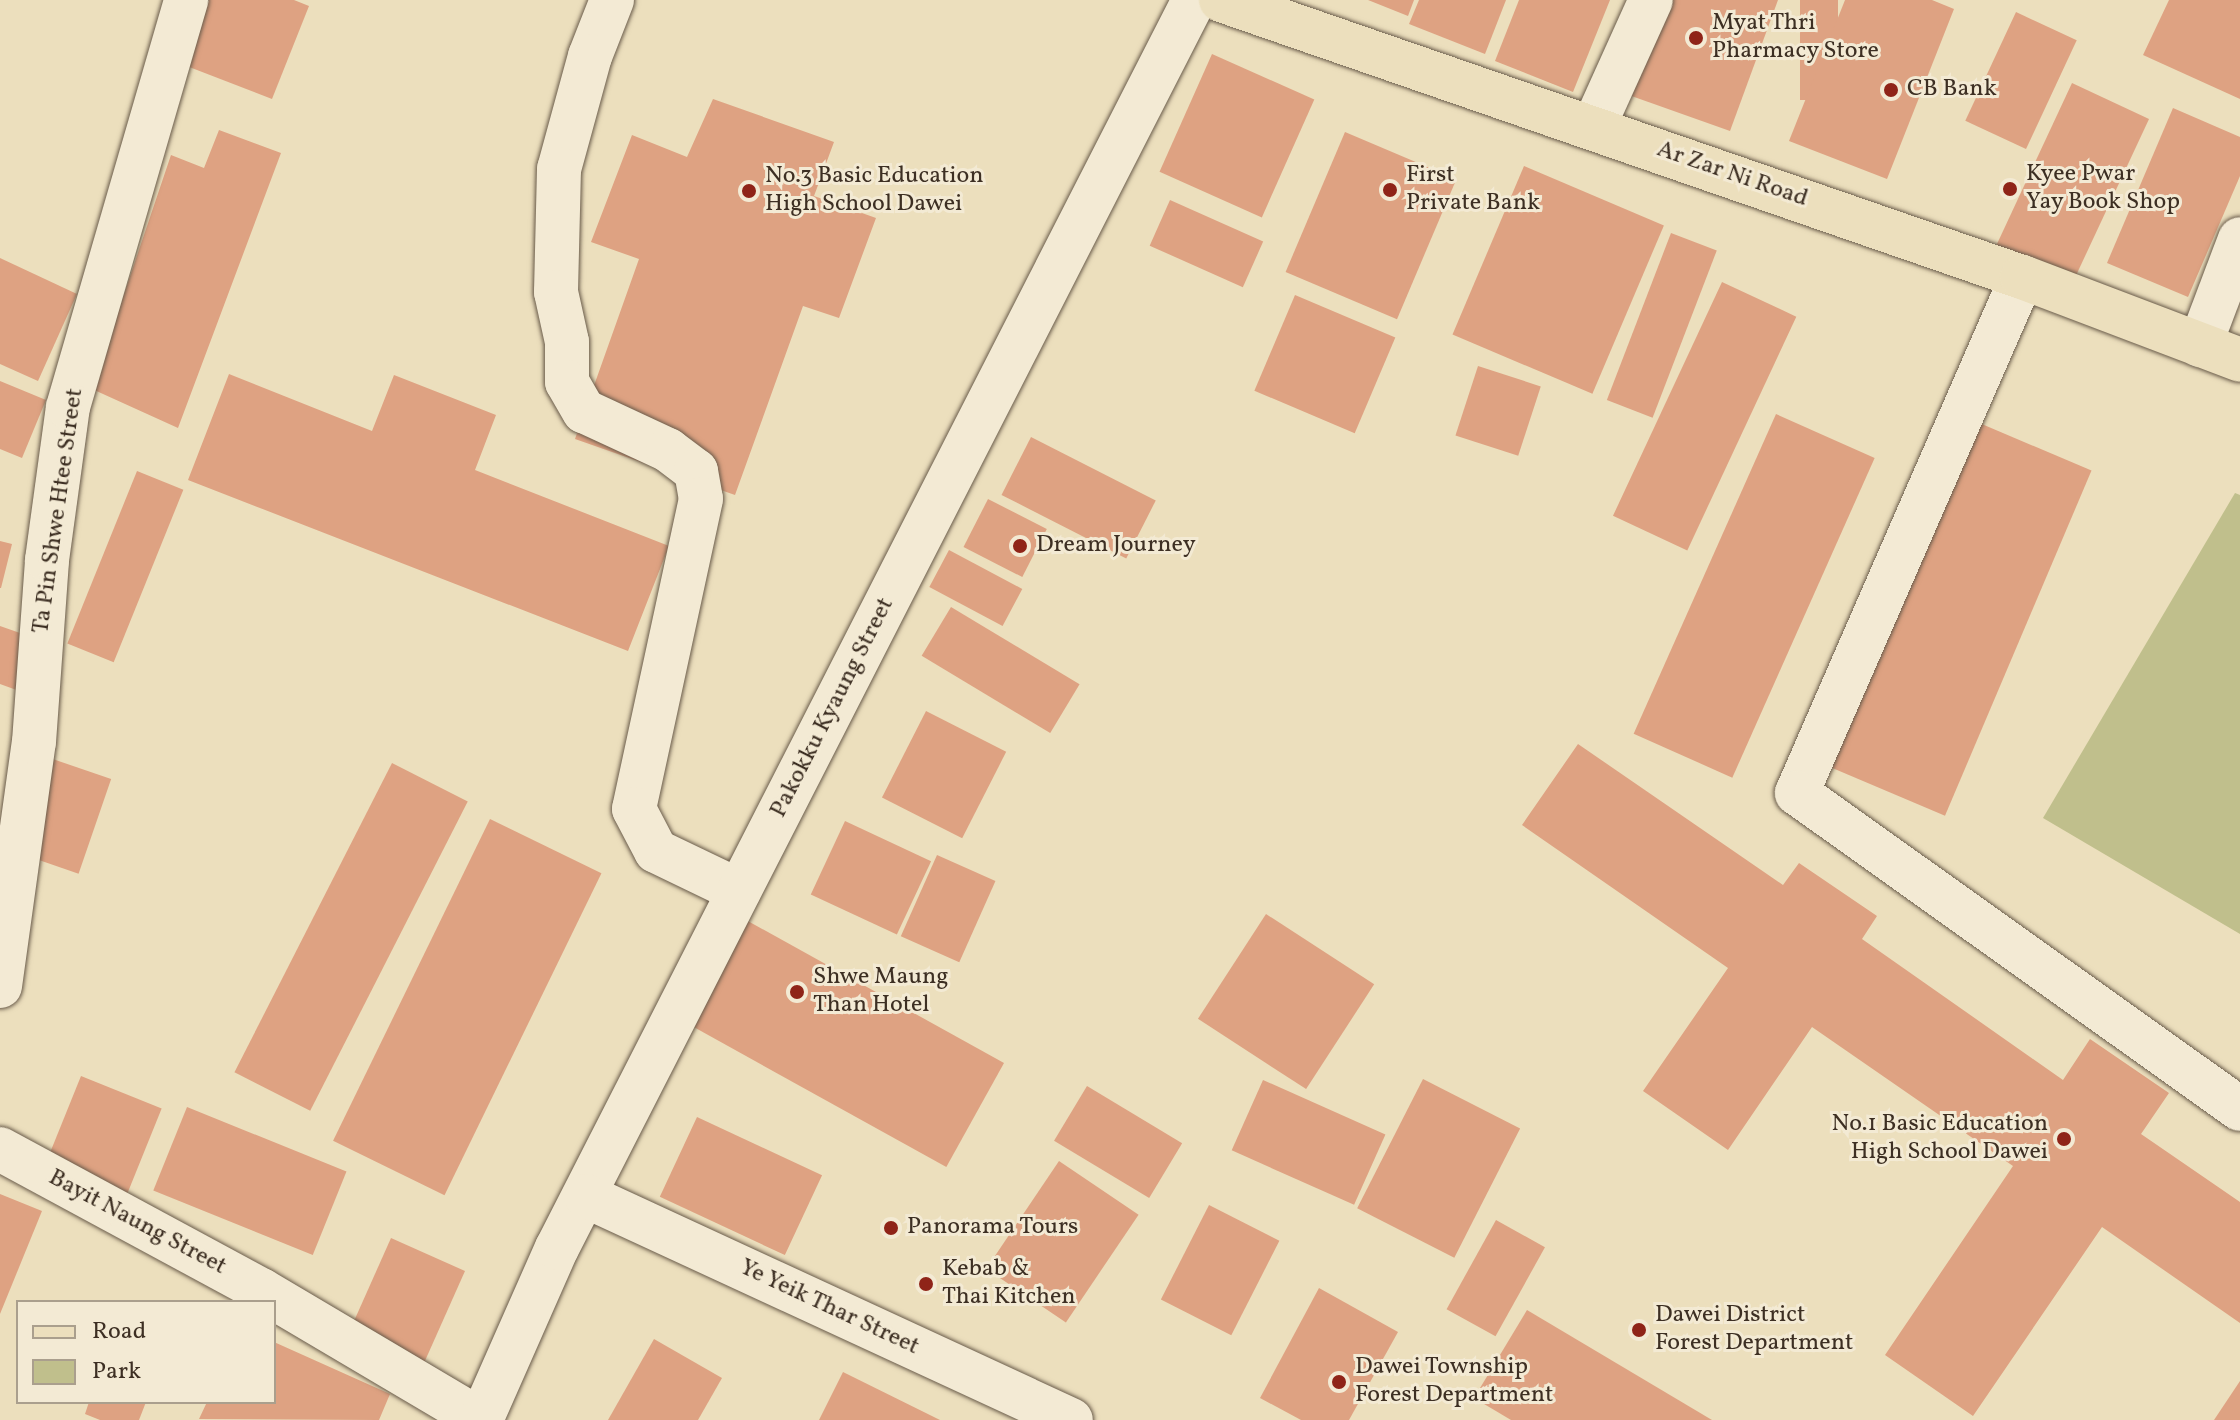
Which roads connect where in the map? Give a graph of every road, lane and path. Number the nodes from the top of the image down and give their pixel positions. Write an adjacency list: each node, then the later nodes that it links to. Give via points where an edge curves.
1 (186, 0): 11 (street, Ta Pin Shwe Htee Street, via 68,407 47,560 34,742)
2 (612, 0): 10 (street, via 590,56 559,169 556,292 567,342 567,382 584,411 668,450 696,471 701,499 634,809 656,851)
3 (1194, 0): 10 (street, Pakokku Kyaung Street)
4 (1221, 0): 6 (main road, Ar Zar Ni Road)
5 (1651, 0): 6 (street)
6 (1594, 126): 8 (main road, Ar Zar Ni Road)
7 (2240, 239): 9 (street)
8 (2022, 277): 9 (main road, Ar Zar Ni Road); 12 (street, via 1797,793)
9 (2220, 353)
10 (739, 891): 14 (street, Pakokku Kyaung Street)
11 (0, 986)
12 (2240, 1109)
13 (0, 1149): 15 (street, Bayit Naung Street, via 261,1290)
14 (586, 1196): 15 (street, Pakokku Kyaung Street, via 557,1248); 16 (street, Ye Yeik Thar Street)
15 (481, 1420)
16 (1071, 1420)

